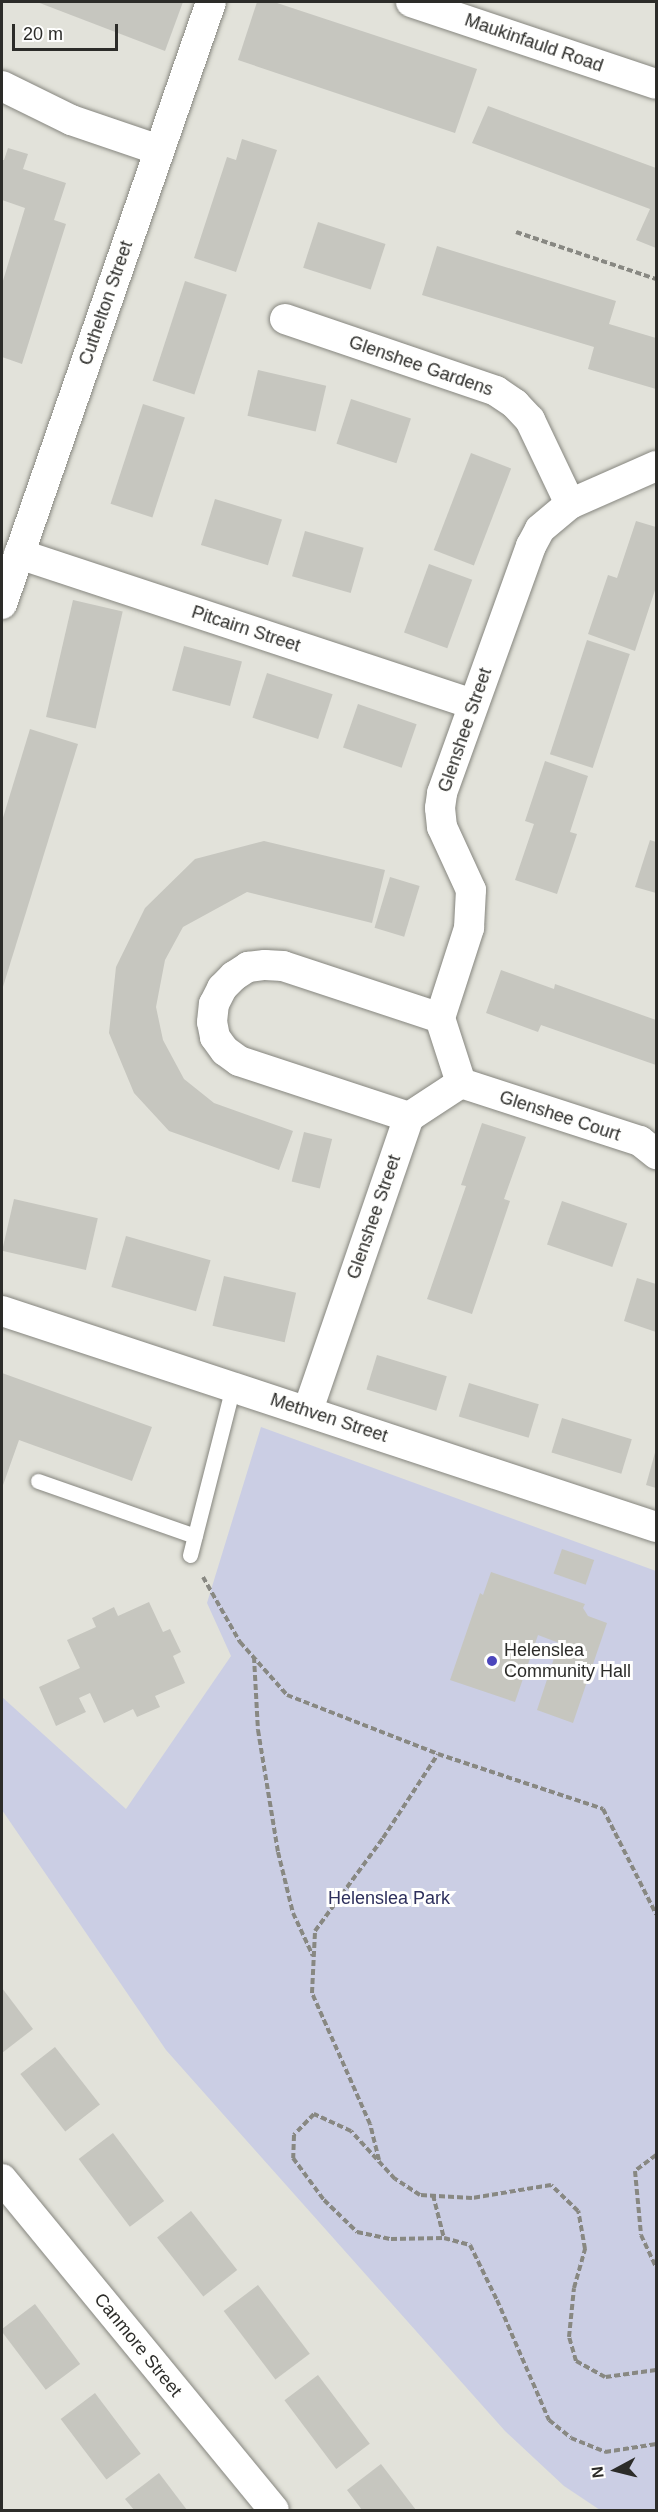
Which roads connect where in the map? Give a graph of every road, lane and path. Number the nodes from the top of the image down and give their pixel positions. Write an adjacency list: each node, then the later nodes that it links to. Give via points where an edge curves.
1 (211, 2): 5 (street, Cuthelton Street)
2 (411, 2): 3 (street, Maukinfauld Road)
3 (657, 84)
4 (2, 86): 5 (street, via 71,120)
5 (159, 150): 11 (street, Cuthelton Street)
6 (516, 232): 7 (path)
7 (657, 279)
8 (285, 319): 10 (street, Glenshee Gardens, via 496,391 530,420)
9 (657, 466): 10 (street, Glenshee Street)
10 (570, 504): 13 (street, Glenshee Street, via 540,529 531,546)
11 (19, 554): 12 (street, Cuthelton Street); 13 (street, Pitcairn Street)
12 (2, 604)
13 (473, 704): 14 (street, Glenshee Street, via 440,808 445,834 471,890 472,909)
14 (440, 1018): 15 (street); 16 (street, via 283,966 248,968 222,988 214,1004 215,1037 239,1061)
15 (461, 1083): 16 (street); 17 (street, Glenshee Court, via 640,1141)
16 (409, 1117): 20 (street, Glenshee Street)
17 (657, 1154)
18 (2, 1311): 19 (street, Methven Street)
19 (233, 1386): 20 (street, Methven Street); 23 (lane)
20 (308, 1410): 22 (street, Methven Street)
21 (38, 1481): 23 (lane)
22 (657, 1527)
23 (195, 1536): 24 (lane)
24 (190, 1555): 25 (path, via 240,1642)
25 (254, 1657): 26 (path, via 287,1695); 28 (path, via 258,1730 278,1852 293,1913)
26 (438, 1754): 27 (path, via 603,1809); 28 (path, via 315,1931)
27 (657, 1914)
28 (314, 1957): 30 (path, via 312,1993 370,2124)
29 (657, 2155): 34 (path, via 634,2171 641,2235)
30 (380, 2162): 32 (path, via 395,2180 420,2195); 33 (path, via 351,2131 315,2114 294,2135 294,2158 324,2200 357,2232 391,2239)
31 (2, 2178): 37 (street, Canmore Street)
32 (433, 2194): 33 (path); 35 (path, via 472,2198 551,2185 578,2211 585,2249 574,2288 568,2337 576,2361 605,2377)
33 (444, 2238): 36 (path, via 470,2245 549,2420 571,2438 605,2452)
34 (657, 2267)
35 (657, 2370)
36 (657, 2444)
37 (274, 2511)

